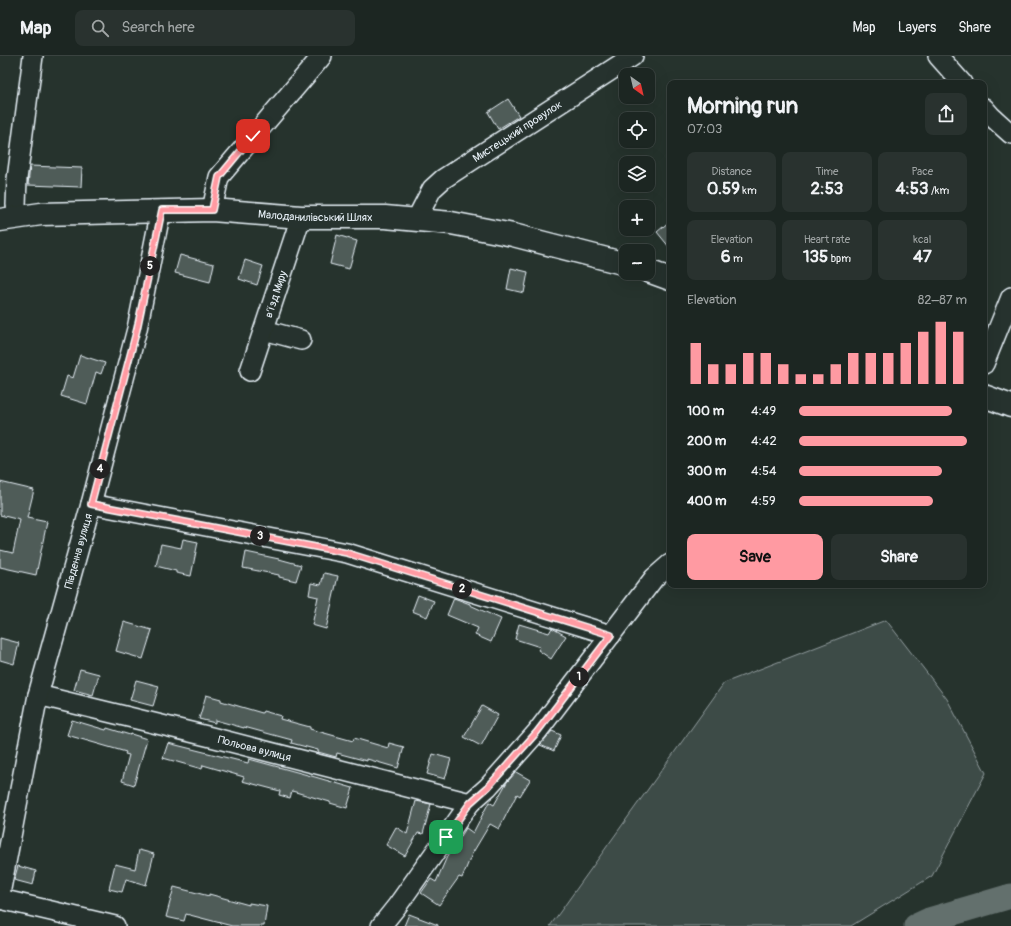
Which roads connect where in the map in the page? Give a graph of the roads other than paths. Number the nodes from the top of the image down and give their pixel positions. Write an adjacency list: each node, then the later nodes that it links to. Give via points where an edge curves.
1 (33, 56): 8 (street, via 17,178)
2 (322, 56): 10 (street, via 219,177)
3 (633, 56): 14 (street, Мистецький провулок, via 443,179 432,189)
4 (938, 56): 5 (street)
5 (959, 80)
6 (987, 111): 7 (street)
7 (1011, 134)
8 (8, 205): 11 (street)
9 (162, 210): 10 (main road, Малоданилівський Шлях); 11 (main road, Малоданилівський Шлях); 25 (street, Південна вулиця, via 137,329)
10 (212, 210): 12 (main road, Малоданилівський Шлях)
11 (41, 214): 13 (main road, Малоданилівський Шлях)
12 (302, 217): 14 (main road, Малоданилівський Шлях, via 385,217); 19 (street, в’їзд Миру)
13 (0, 220)
14 (416, 220): 15 (main road, Малоданилівський Шлях, via 451,223 513,235)
15 (619, 262)
16 (655, 274): 17 (main road)
17 (667, 278)
18 (1011, 296): 21 (street)
19 (264, 330): 20 (street); 22 (street, в’їзд Миру)
20 (301, 340)
21 (987, 356)
22 (250, 371)
23 (987, 397): 24 (main road)
24 (1011, 406)
25 (91, 504): 27 (street, via 347,553); 28 (street, Південна вулиця)
26 (667, 567): 27 (street, via 654,578)
27 (611, 635): 29 (street, via 537,732 488,787)
28 (38, 695): 29 (street, Польова вулиця, via 211,736); 30 (street, Південна вулиця)
29 (470, 803): 33 (street)
30 (0, 894)
31 (0, 899): 32 (street)
32 (115, 926)
33 (381, 926)

